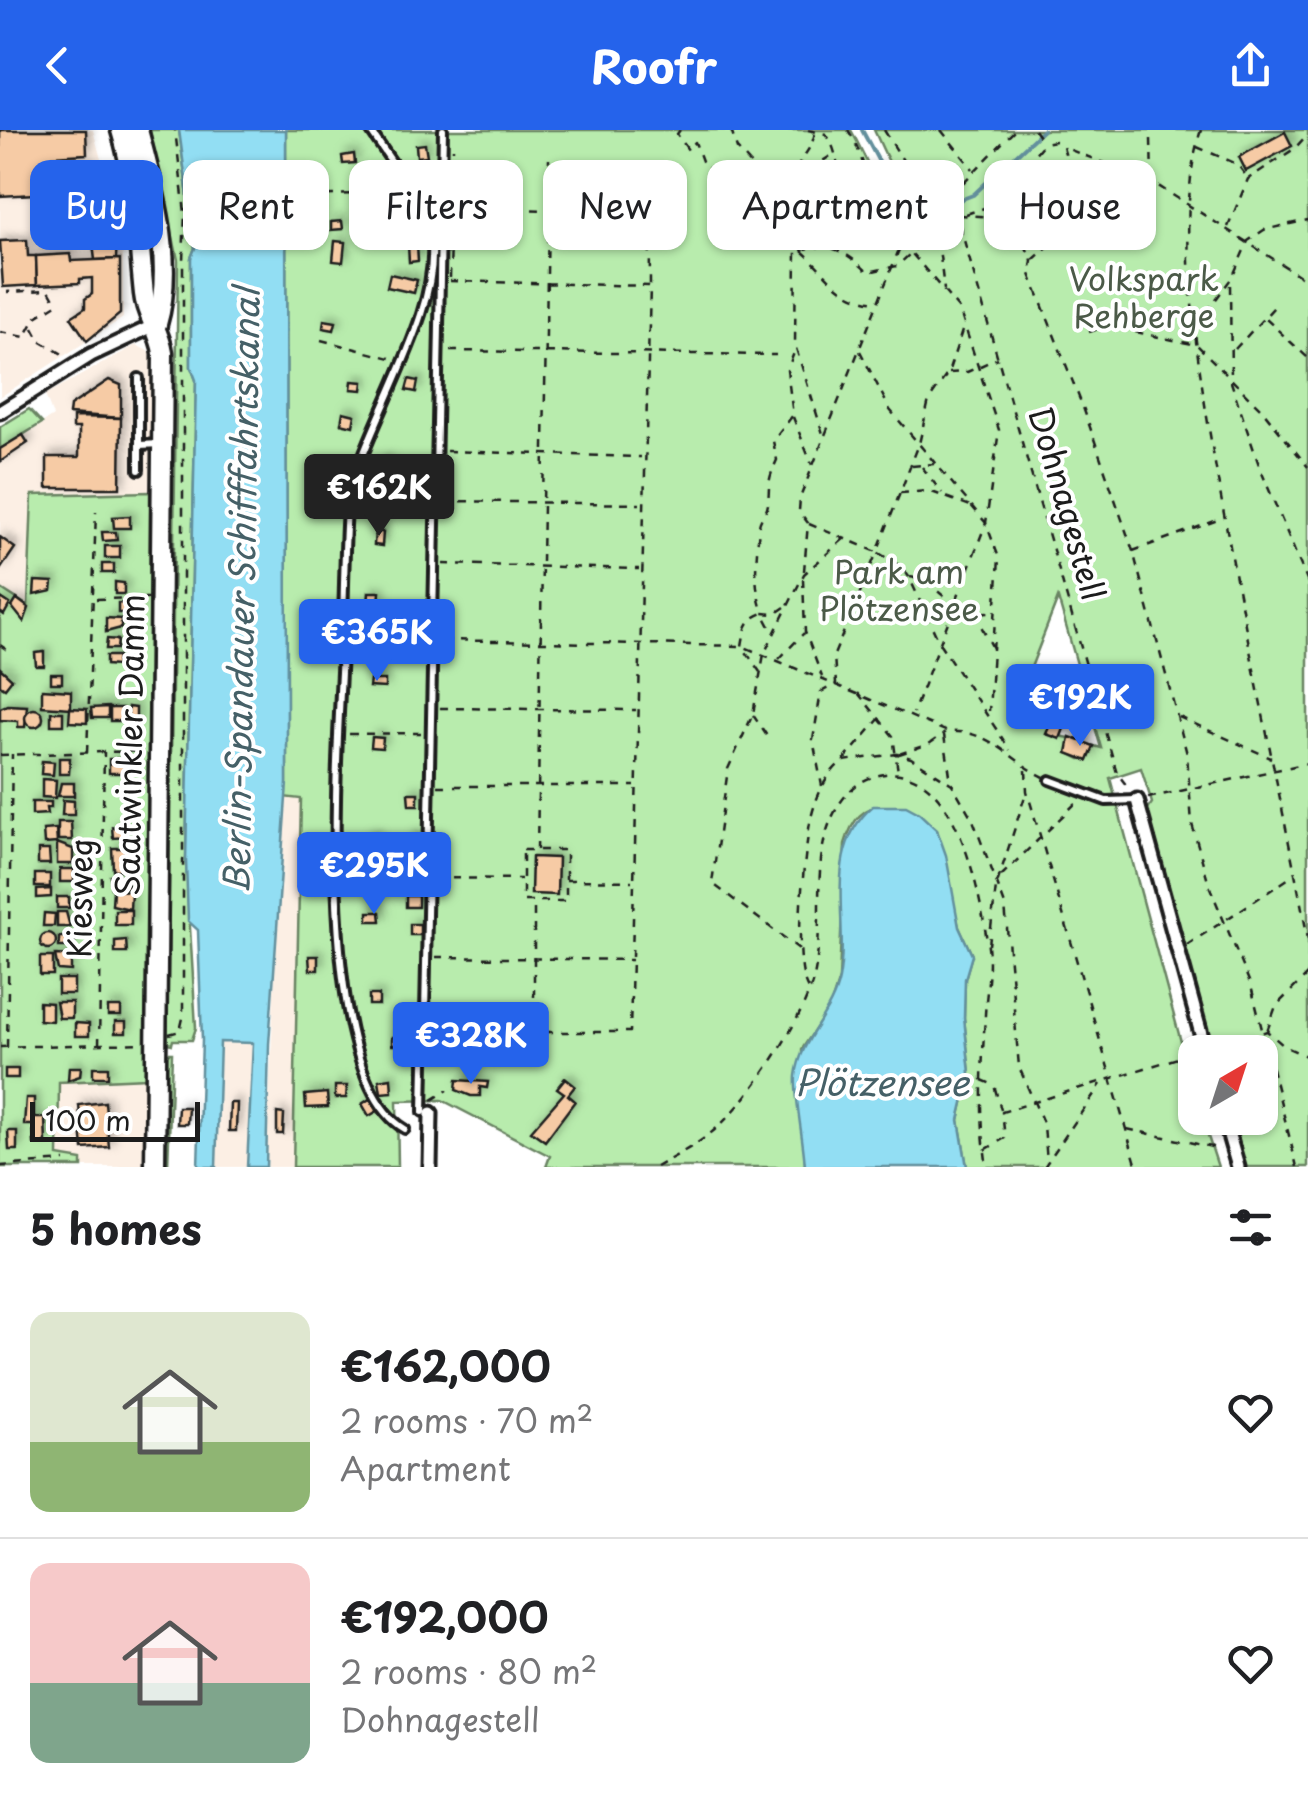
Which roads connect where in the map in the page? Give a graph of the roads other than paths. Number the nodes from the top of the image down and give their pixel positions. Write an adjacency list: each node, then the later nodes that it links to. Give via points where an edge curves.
1 (121, 130): 7 (main road, Saatwinkler Damm, via 139,211 145,301)
2 (138, 130): 7 (main road, Saatwinkler Damm, via 161,243 164,304)
3 (370, 130): 5 (lane, via 431,235)
4 (443, 130): 6 (lane)
5 (430, 268): 6 (lane); 17 (lane, via 417,321 355,466 347,506 333,826 356,1046 372,1088)
6 (440, 270): 16 (lane)
7 (158, 324): 9 (street, via 91,355); 11 (main road, Saatwinkler Damm, via 164,353)
8 (139, 378): 10 (lane)
9 (0, 412)
10 (139, 444): 11 (lane); 12 (lane)
11 (162, 444): 19 (main road, Saatwinkler Damm)
12 (139, 470)
13 (1050, 780): 14 (lane, via 1116,802)
14 (1138, 800): 15 (street)
15 (1198, 1035)
16 (427, 1113): 20 (street)
17 (406, 1129)
18 (1229, 1135): 21 (street)
19 (154, 1167)
20 (430, 1167)
21 (1238, 1167)

